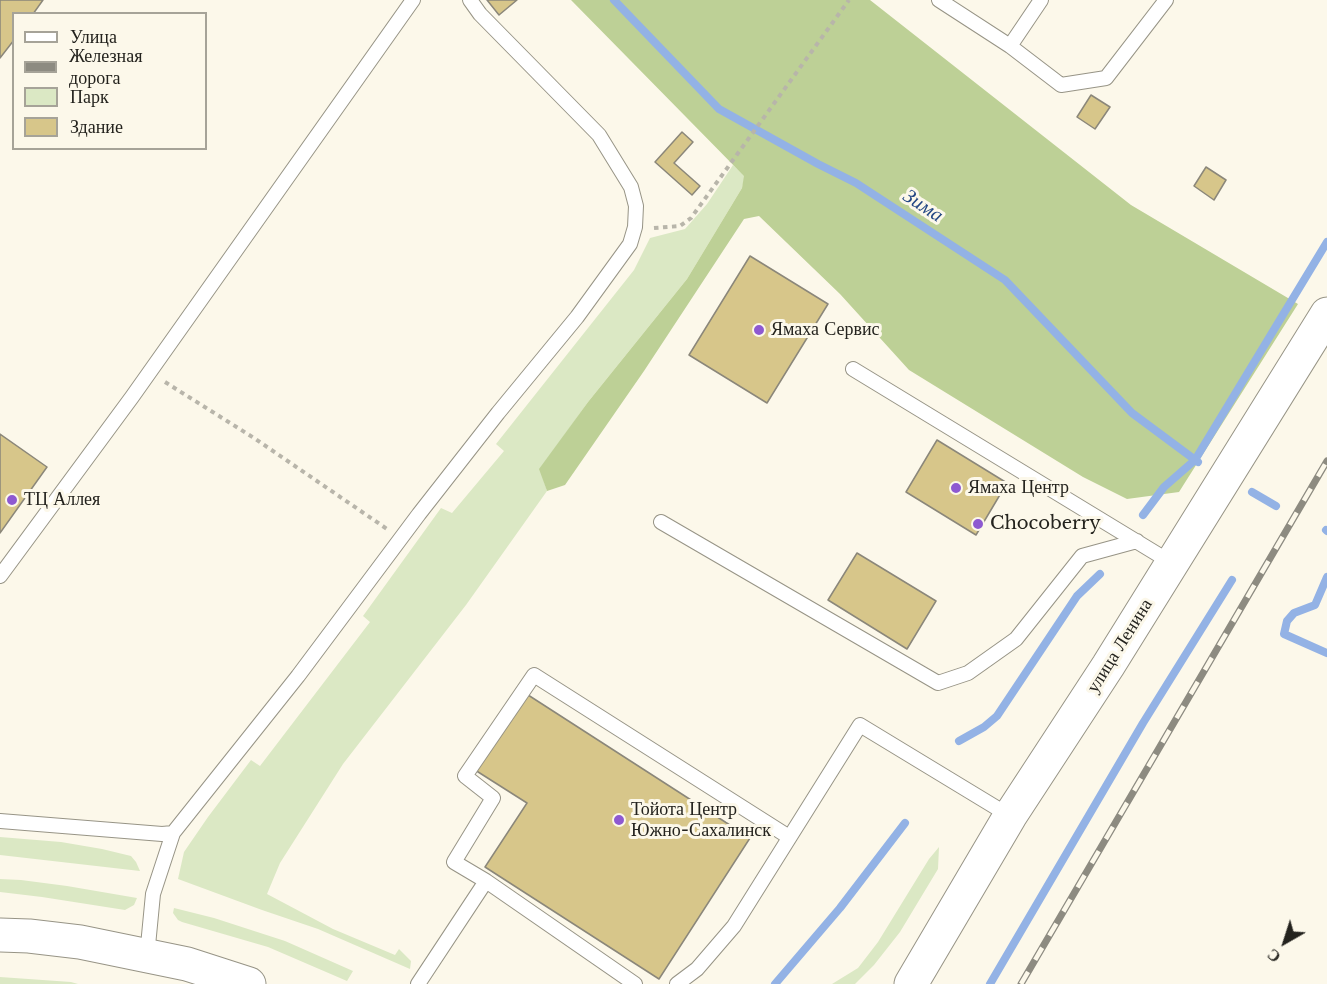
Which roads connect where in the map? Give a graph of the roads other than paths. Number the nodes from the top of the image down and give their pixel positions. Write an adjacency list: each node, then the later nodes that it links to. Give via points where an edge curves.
1 (413, 0): 12 (lane)
2 (470, 0): 15 (lane, via 599,135 632,187 636,206 630,244)
3 (939, 0): 6 (lane)
4 (1041, 0): 6 (lane)
5 (1166, 0): 6 (lane, via 1106,78 1061,85)
6 (1010, 45)
7 (1327, 314): 11 (main road, улица Ленина)
8 (853, 369): 10 (lane)
9 (661, 522): 10 (lane, via 938,683 968,673 1016,639 1082,556)
10 (1137, 542): 11 (lane)
11 (1172, 563): 13 (main road, улица Ленина)
12 (0, 576)
13 (1010, 816): 16 (lane, via 860,725); 20 (main road, улица Ленина)
14 (0, 821): 15 (lane)
15 (173, 833): 19 (lane, via 153,894)
16 (789, 837): 17 (lane, via 534,675 465,776 493,798 454,862); 24 (lane, via 734,926 697,969)
17 (486, 881): 22 (lane); 23 (lane)
18 (0, 935): 19 (main road, via 80,942)
19 (147, 956): 21 (main road)
20 (911, 982)
21 (249, 984)
22 (418, 984)
23 (635, 984)
24 (677, 984)

